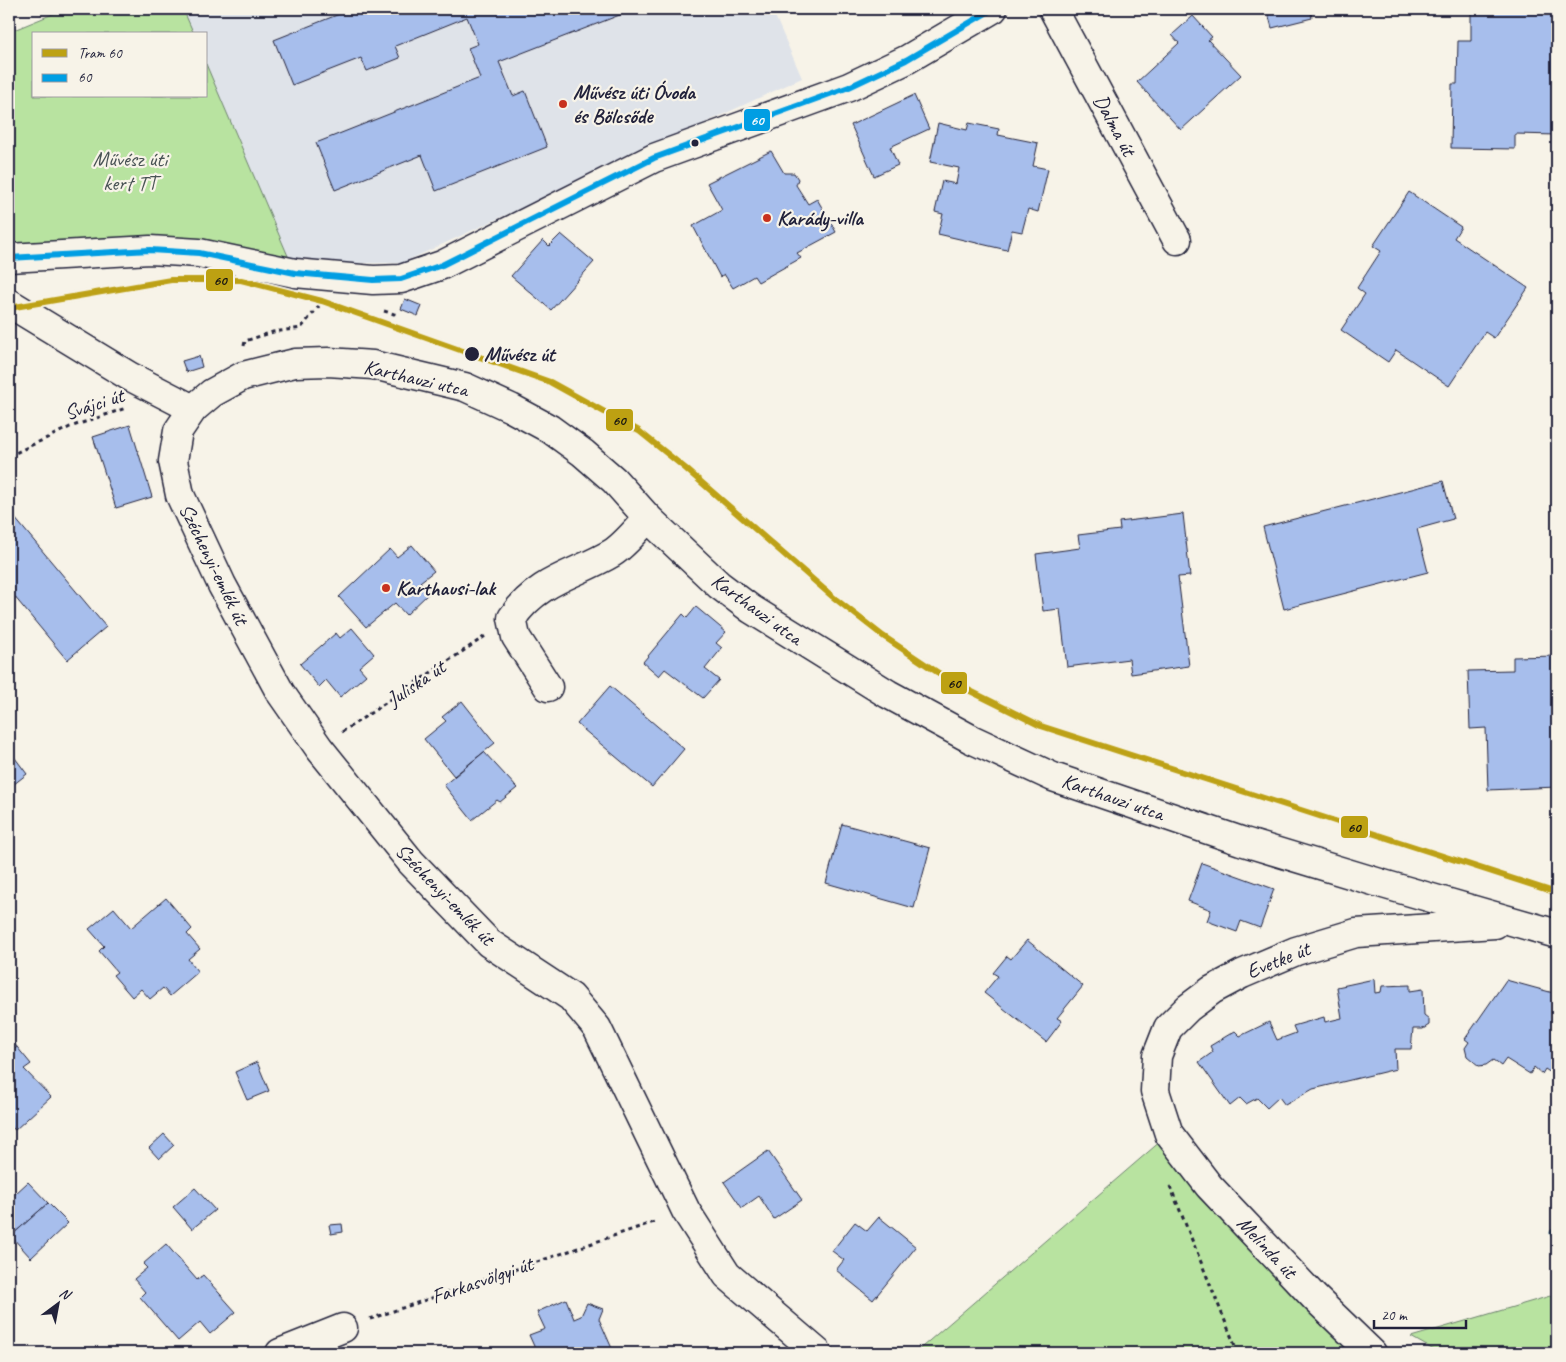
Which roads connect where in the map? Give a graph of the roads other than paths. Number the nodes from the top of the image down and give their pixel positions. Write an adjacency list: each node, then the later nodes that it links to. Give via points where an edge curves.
1 (993, 9): 4 (street, via 906,60 850,87 654,158 442,265 401,279 373,280 295,273 199,253 160,251)
2 (1053, 9): 3 (street, Dalma út)
3 (1177, 240)
4 (9, 258)
5 (9, 303): 6 (street)
6 (193, 410): 7 (street, Karthauzi utca, via 212,393 242,376 295,363 372,365 422,375 465,387 550,429 614,480); 14 (street, Széchenyi-emlék út, via 178,432 172,460 180,495 222,585 276,684 319,748 411,862 489,943 571,997 597,1028 686,1211 727,1275)
7 (648, 518): 8 (street, via 613,552 560,576 523,602 512,618 516,638); 9 (street, Karthauzi utca, via 719,585 751,609 888,694 970,739 1053,777 1124,802 1241,841)
8 (548, 687)
9 (1514, 922): 10 (street, Karthauzi utca); 11 (street, Evetke út, via 1356,933 1296,951 1212,990 1168,1028 1157,1056 1155,1091)
10 (1557, 934)
11 (1169, 1134): 15 (street, Melinda út, via 1210,1186 1315,1298)
12 (343, 1328): 13 (street)
13 (280, 1353)
14 (818, 1353)
15 (1372, 1353)

